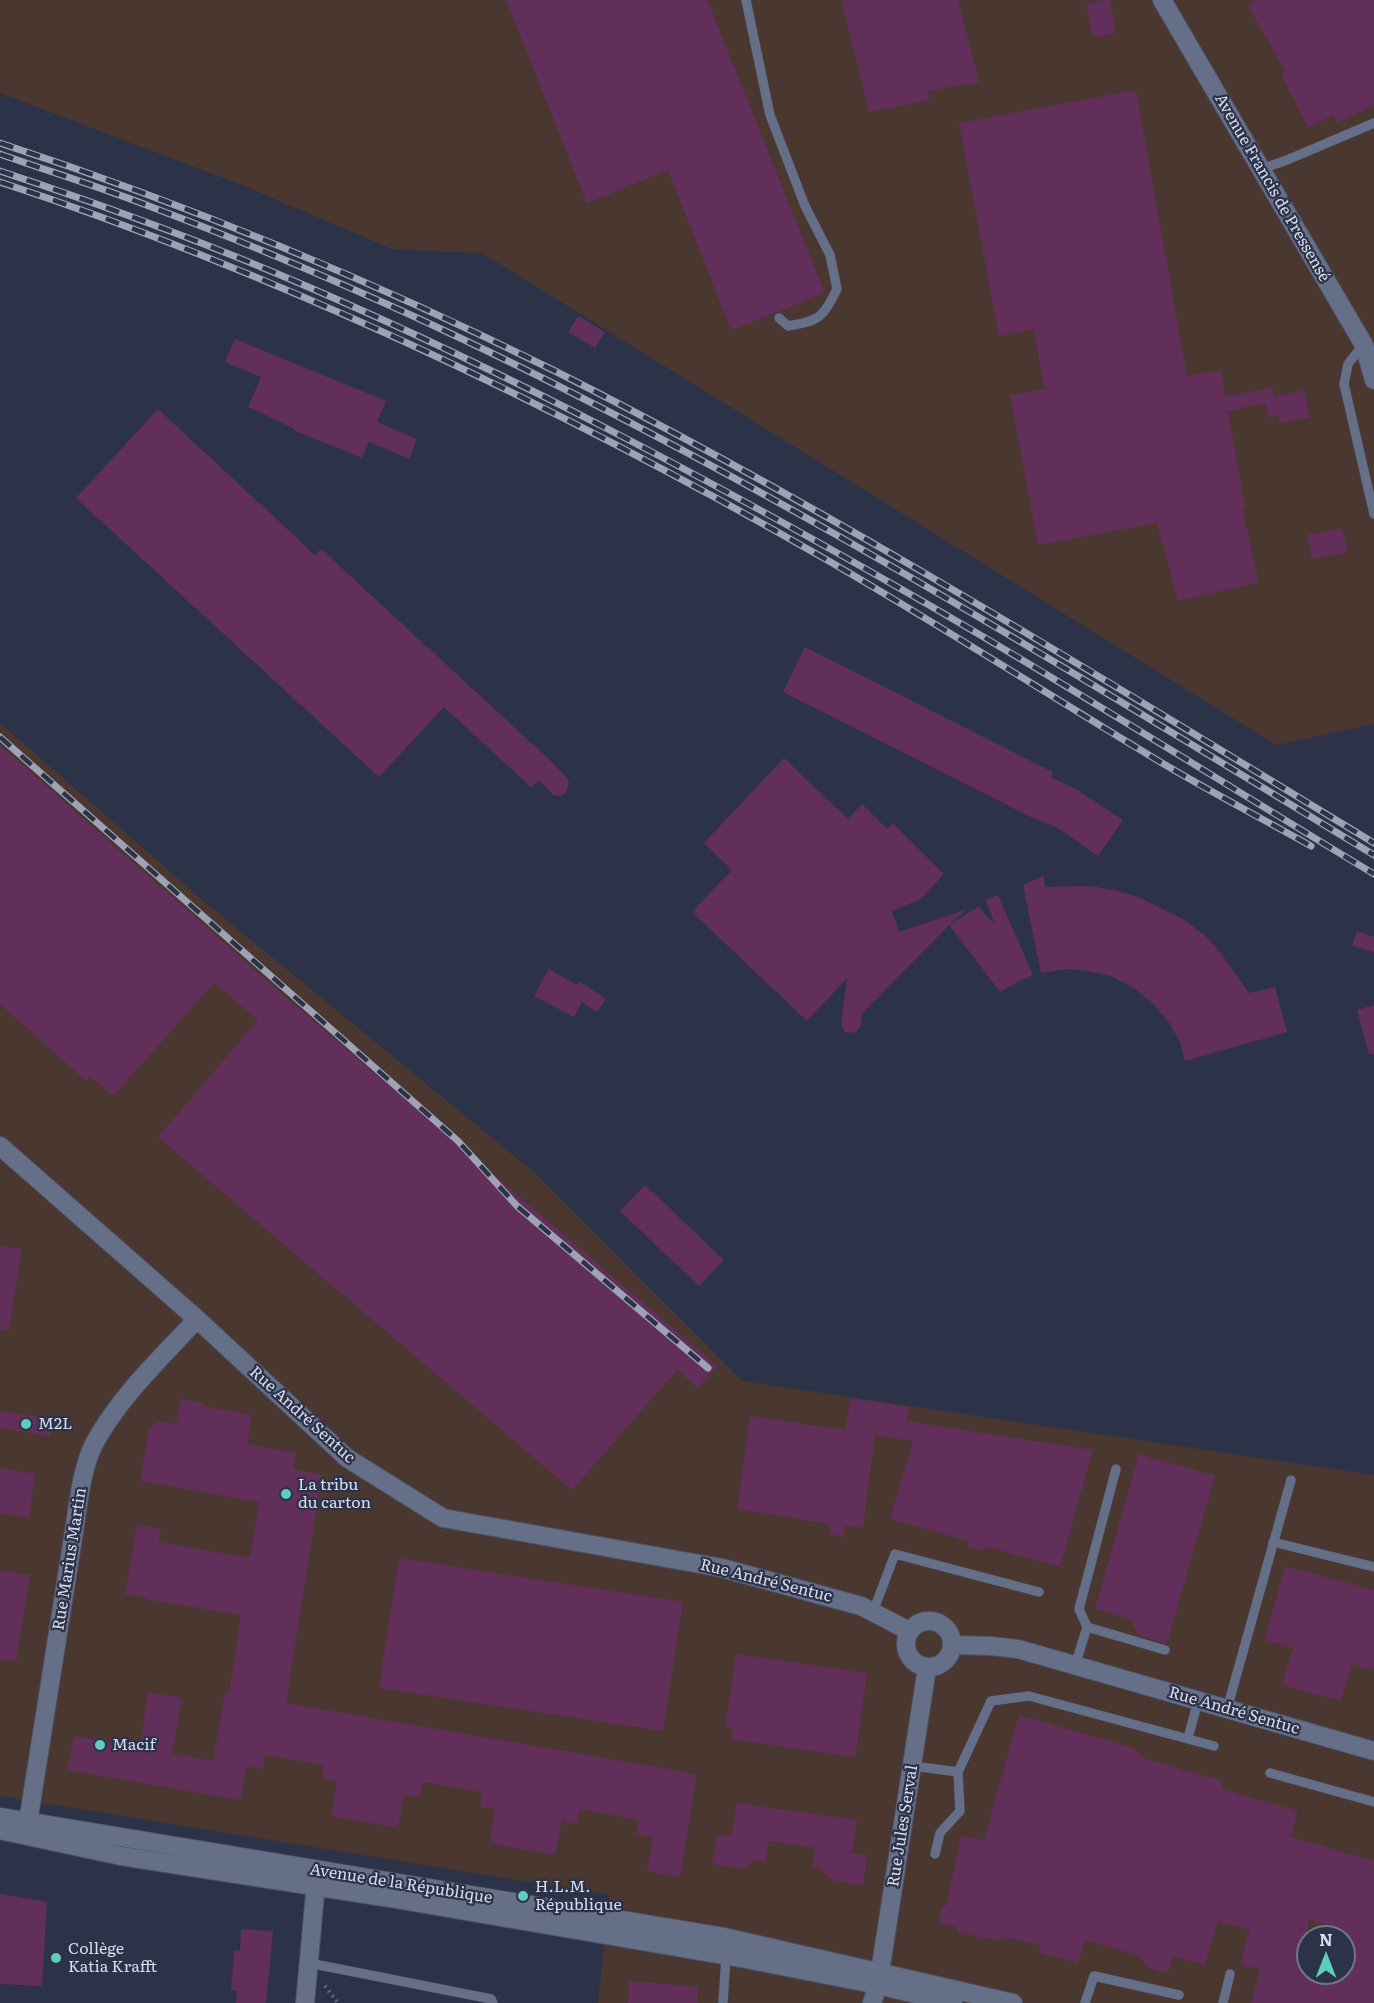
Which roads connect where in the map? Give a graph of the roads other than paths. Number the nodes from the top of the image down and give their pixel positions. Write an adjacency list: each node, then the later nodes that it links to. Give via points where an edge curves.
1 (746, 0): 5 (lane, via 770,115 805,206 830,255 837,290 825,313 808,323 788,326)
2 (1162, 0): 4 (street, Avenue Francis de Pressensé)
3 (1374, 123): 4 (lane)
4 (1261, 169): 6 (street, Avenue Francis de Pressensé)
5 (779, 318)
6 (1370, 345): 7 (street, Avenue Francis de Pressensé); 8 (lane, via 1348,364 1344,384)
7 (1374, 380)
8 (1374, 514)
9 (0, 1146): 10 (street, Rue André Sentuc)
10 (197, 1319): 16 (street, Rue André Sentuc, via 347,1458 443,1518 722,1568); 33 (street, Rue Marius Martin, via 117,1409 94,1446 82,1481)
11 (1116, 1469): 17 (lane, via 1079,1610)
12 (1291, 1480): 13 (lane)
13 (1273, 1542): 14 (lane); 24 (lane)
14 (1374, 1567)
15 (1039, 1592): 16 (lane, via 895,1554)
16 (873, 1612): 18 (street, Rue André Sentuc)
17 (1087, 1627): 20 (lane); 21 (lane)
18 (909, 1631): 19 (street, via 921,1622 936,1622 948,1631); 22 (street, via 906,1651 914,1663)
19 (952, 1645): 21 (street, Rue André Sentuc, via 1018,1649); 22 (street, via 947,1659)
20 (1165, 1650)
21 (1075, 1666): 23 (street, Rue André Sentuc)
22 (927, 1668): 28 (street, Rue Jules Serval)
23 (1198, 1701): 24 (street, Rue André Sentuc); 25 (lane)
24 (1227, 1709): 27 (street, Rue André Sentuc)
25 (1188, 1738): 26 (lane); 29 (lane, via 1029,1696 991,1701)
26 (1214, 1746)
27 (1374, 1751)
28 (913, 1766): 29 (lane); 40 (street, Rue Jules Serval)
29 (958, 1772): 35 (lane, via 960,1811 940,1833)
30 (1270, 1773): 31 (lane)
31 (1374, 1802)
32 (0, 1817): 33 (street, Avenue de la République)
33 (27, 1828): 34 (street, Avenue de la République); 36 (street, Avenue de la République, via 73,1847 121,1856)
34 (0, 1830)
35 (935, 1854)
36 (316, 1878): 37 (street, Avenue de la République); 38 (street); 40 (street, Avenue de la République, via 724,1937)
37 (726, 1956): 40 (street, Avenue de la République); 44 (lane)
38 (309, 1963): 42 (street); 43 (lane, via 491,1999)
39 (1230, 1974): 49 (lane)
40 (879, 1978): 45 (street, Rue Jules Serval); 46 (street, Avenue de la République); 47 (street, Avenue de la République)
41 (1179, 1995): 48 (lane, via 1094,1976)
42 (305, 2003)
43 (493, 2003)
44 (723, 2003)
45 (872, 2003)
46 (953, 2003)
47 (1012, 2003)
48 (1085, 2003)
49 (1223, 2003)

